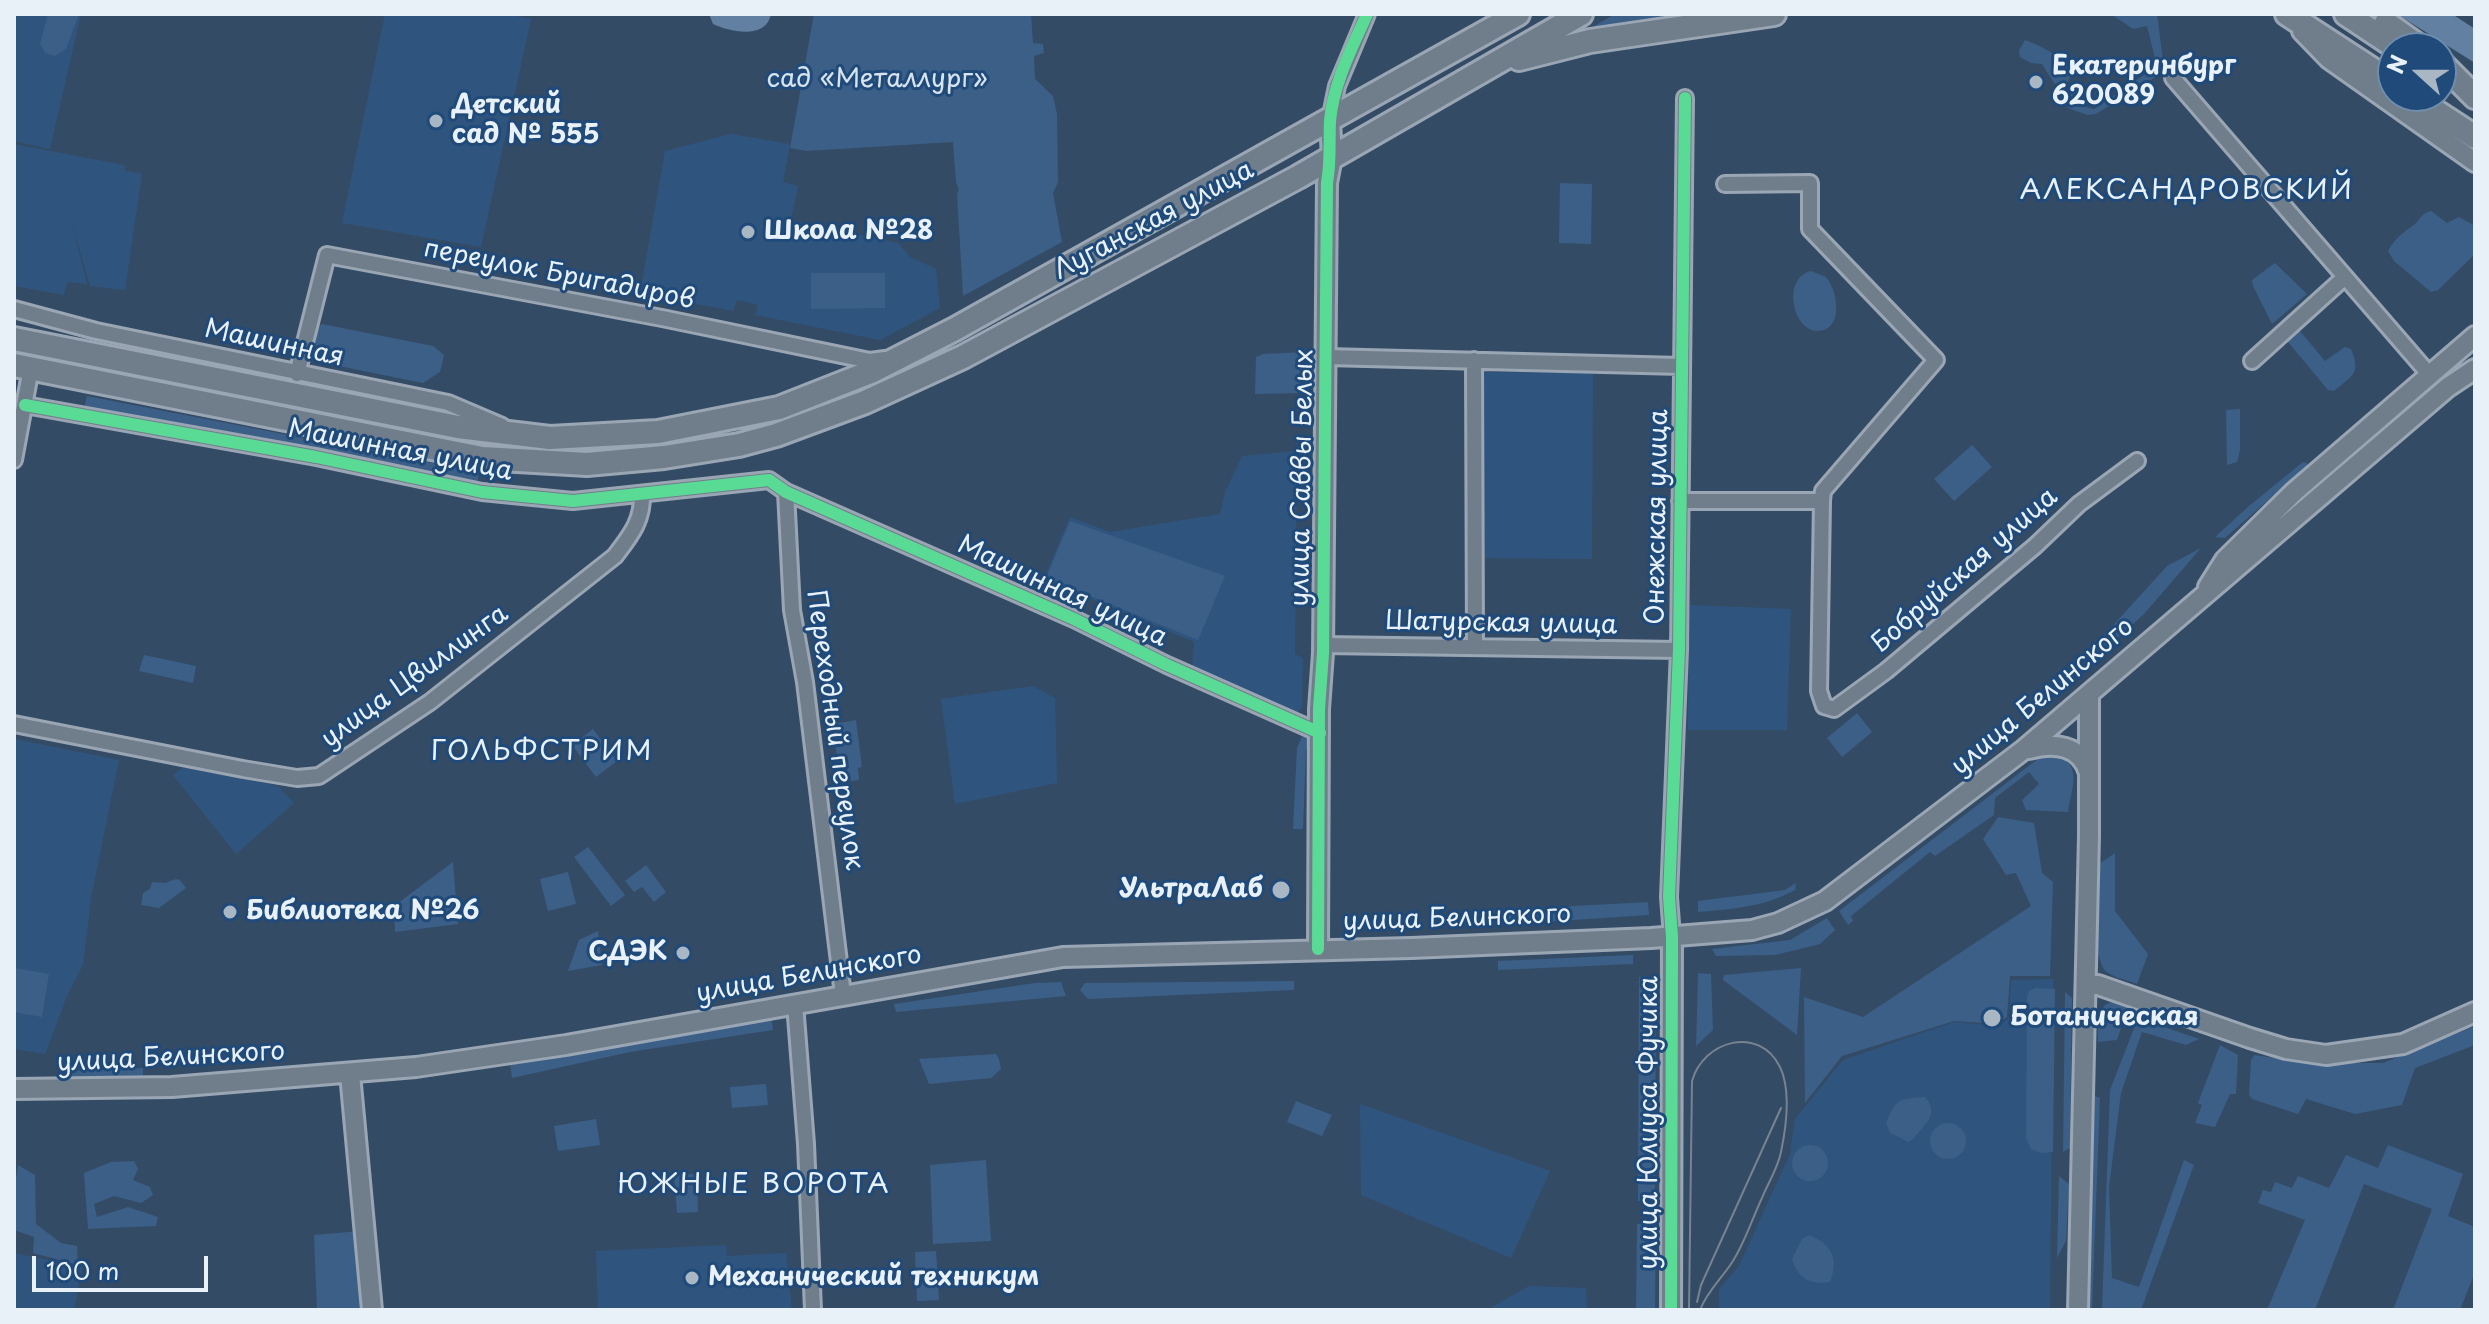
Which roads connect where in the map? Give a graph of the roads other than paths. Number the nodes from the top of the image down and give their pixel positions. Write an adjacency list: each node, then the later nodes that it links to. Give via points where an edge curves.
1 (1367, 14): 18 (street, улица Саввы Белых, via 1337,86)
2 (1518, 14): 18 (main road, Луганская улица)
3 (1581, 14): 10 (main road, Луганская улица)
4 (1774, 14): 10 (main road, via 1590,41)
5 (2287, 14): 11 (main road); 21 (main road, via 2329,59)
6 (2346, 14): 9 (main road)
7 (2373, 14): 8 (main road)
8 (2398, 32)
9 (2377, 35)
10 (1491, 66): 20 (main road, Луганская улица)
11 (2377, 73)
12 (2173, 78): 23 (street)
13 (2457, 79): 16 (main road)
14 (2457, 87): 16 (main road)
15 (1685, 98): 31 (street, Онежская улица)
16 (2475, 98)
17 (2437, 112): 19 (main road)
18 (1330, 121): 20 (main road, улица Саввы Белых); 27 (main road, Луганская улица)
19 (2475, 137)
20 (1332, 157): 28 (main road, улица Саввы Белых, via 1327,183); 39 (main road, Луганская улица, via 963,357 865,402)
21 (2475, 162)
22 (1725, 184): 45 (street, via 1810,183 1810,229 1936,360 1823,491)
23 (2345, 277): 30 (street); 35 (street)
24 (14, 309): 34 (street, Машинная)
25 (2475, 336): 35 (main road)
26 (14, 339): 38 (main road, Машинная улица, via 458,427)
27 (902, 356): 34 (street, переулок Бригадиров, via 870,361 327,255); 37 (main road, Луганская улица, via 779,408)
28 (1326, 357): 29 (street); 47 (main road, улица Саввы Белых)
29 (1474, 360): 31 (street); 48 (street)
30 (2252, 361)
31 (1682, 366): 44 (street, Онежская улица)
32 (22, 367): 36 (street); 39 (main road, Машинная улица, via 482,458 587,464)
33 (2475, 369): 46 (main road, улица Белинского)
34 (297, 374): 38 (street, Машинная, via 448,403)
35 (2429, 374): 46 (main road, via 2254,530 2225,560)
36 (25, 405): 40 (street); 43 (street, Машинная улица, via 482,492 573,501)
37 (724, 421): 38 (main road, Машинная улица, via 658,432 550,438)
38 (520, 434)
39 (739, 445)
40 (14, 460)
41 (2137, 461): 45 (street, Бобруйская улица, via 1834,709 1824,706 1819,691)
42 (786, 492): 43 (street, Машинная улица, via 769,480); 52 (street, Машинная улица); 58 (street, Переходный переулок, via 792,610)
43 (642, 494): 51 (street, улица Цвиллинга, via 635,528 615,556 430,702 319,776 297,778 243,769)
44 (1680, 501): 45 (street); 49 (street, Онежская улица)
45 (1822, 501)
46 (2200, 599): 50 (main road, улица Белинского)
47 (1323, 645): 48 (street, Шатурская улица); 52 (main road, улица Саввы Белых)
48 (1475, 647): 49 (street, Шатурская улица)
49 (1679, 650): 55 (street, Онежская улица)
50 (2089, 695): 53 (main road, улица Белинского); 54 (main road)
51 (14, 724)
52 (1320, 733): 56 (main road, улица Саввы Белых)
53 (2022, 751): 54 (main road, via 2062,747 2079,755); 55 (main road, улица Белинского, via 1801,914 1752,930)
54 (2090, 775): 57 (main road)
55 (1672, 937): 56 (main road, улица Белинского); 65 (main road, улица Юлиуса Фучика)
56 (1318, 949): 58 (main road, улица Белинского, via 1063,957)
57 (2086, 985): 60 (main road, via 2286,1049 2326,1055 2403,1044); 66 (main road)
58 (843, 995): 59 (main road, улица Белинского)
59 (795, 1004): 61 (main road, улица Белинского, via 520,1052); 64 (street)
60 (2475, 1012)
61 (350, 1074): 62 (main road, улица Белинского, via 172,1087); 63 (main road)
62 (14, 1089)
63 (372, 1310)
64 (813, 1310)
65 (1671, 1310)
66 (2078, 1310)

